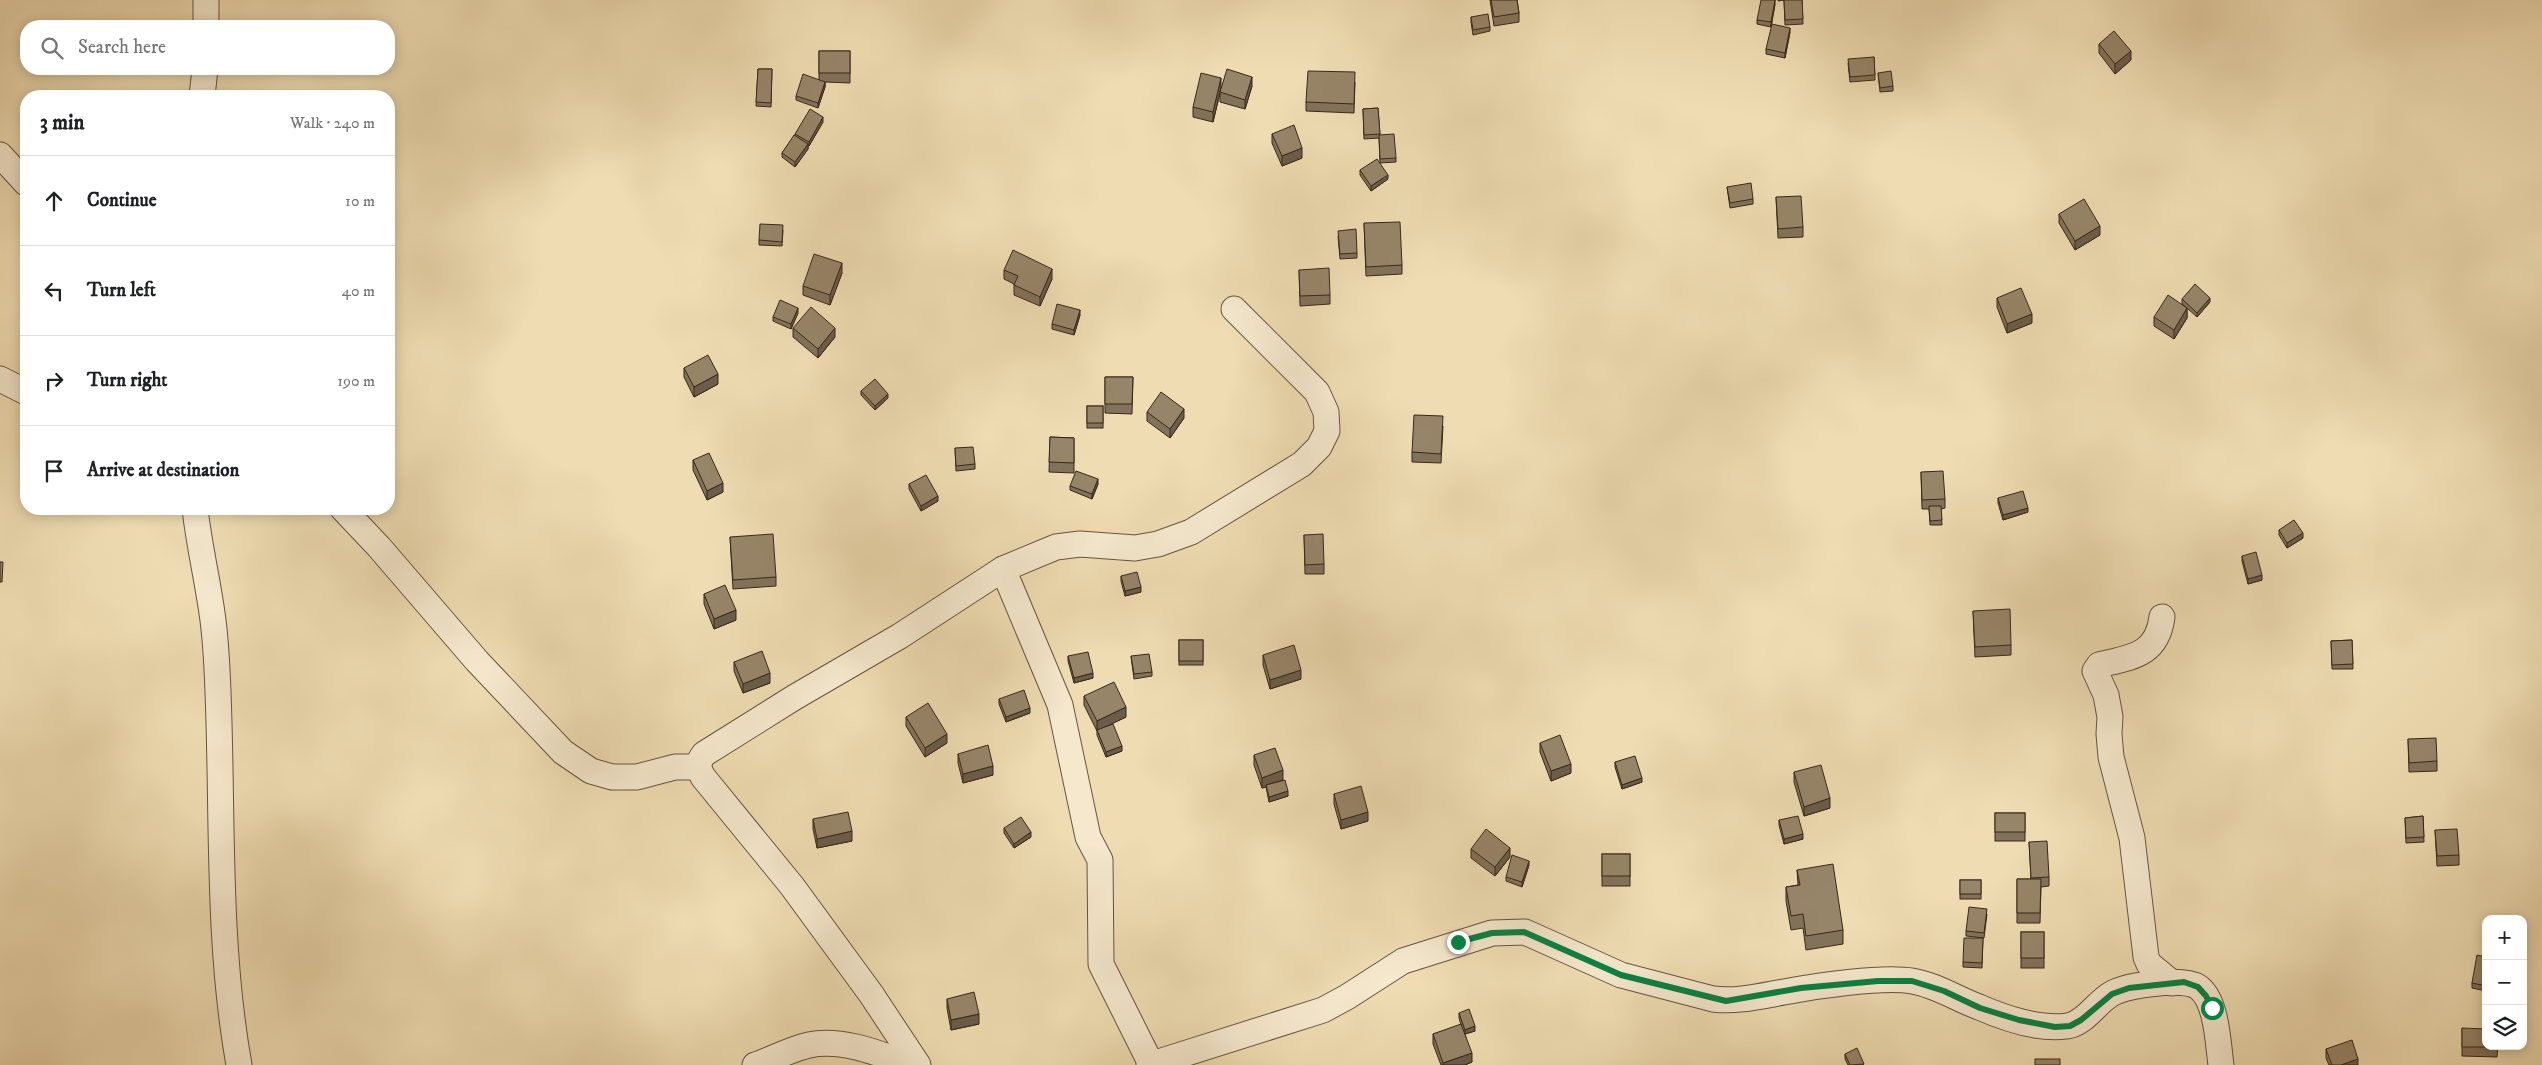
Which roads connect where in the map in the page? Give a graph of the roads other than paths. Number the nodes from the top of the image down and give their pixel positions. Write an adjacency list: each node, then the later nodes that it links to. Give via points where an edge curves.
1 (206, 0): 2 (street)
2 (206, 20)
3 (204, 75): 4 (street)
4 (203, 90)
5 (0, 155): 6 (street)
6 (20, 177)
7 (1234, 308): 12 (street, via 1317,392 1326,412 1327,431 1319,447 1302,464 1191,532 1135,548 1080,544 1056,547)
8 (0, 379): 9 (street)
9 (20, 389)
10 (196, 515): 17 (street, via 212,614 218,692 225,940 230,1014)
11 (348, 515): 14 (street, via 477,661 563,752 591,771 612,777 637,777 675,767)
12 (1003, 569): 14 (street, via 900,636 795,696 704,754); 16 (street, via 1060,705 1088,837 1100,860 1101,964)
13 (2162, 617): 15 (street, via 2155,641 2140,655 2099,665 2096,671 2106,695 2112,757 2132,838 2146,957)
14 (698, 767): 20 (street, via 702,777 792,886)
15 (2172, 983): 16 (street, via 2129,988 2112,994 2081,1020 2070,1026 2055,1027 1980,1008 1944,991 1912,981 1801,988 1726,1001 1713,999 1621,975 1524,932 1492,933 1403,961 1323,1010); 21 (street, via 2184,982 2198,987 2206,996 2212,1008)
16 (1150, 1064)
17 (239, 1065)
18 (755, 1065): 19 (street, via 809,1045 833,1043 866,1049)
19 (911, 1065)
20 (918, 1065)
21 (2221, 1065)

